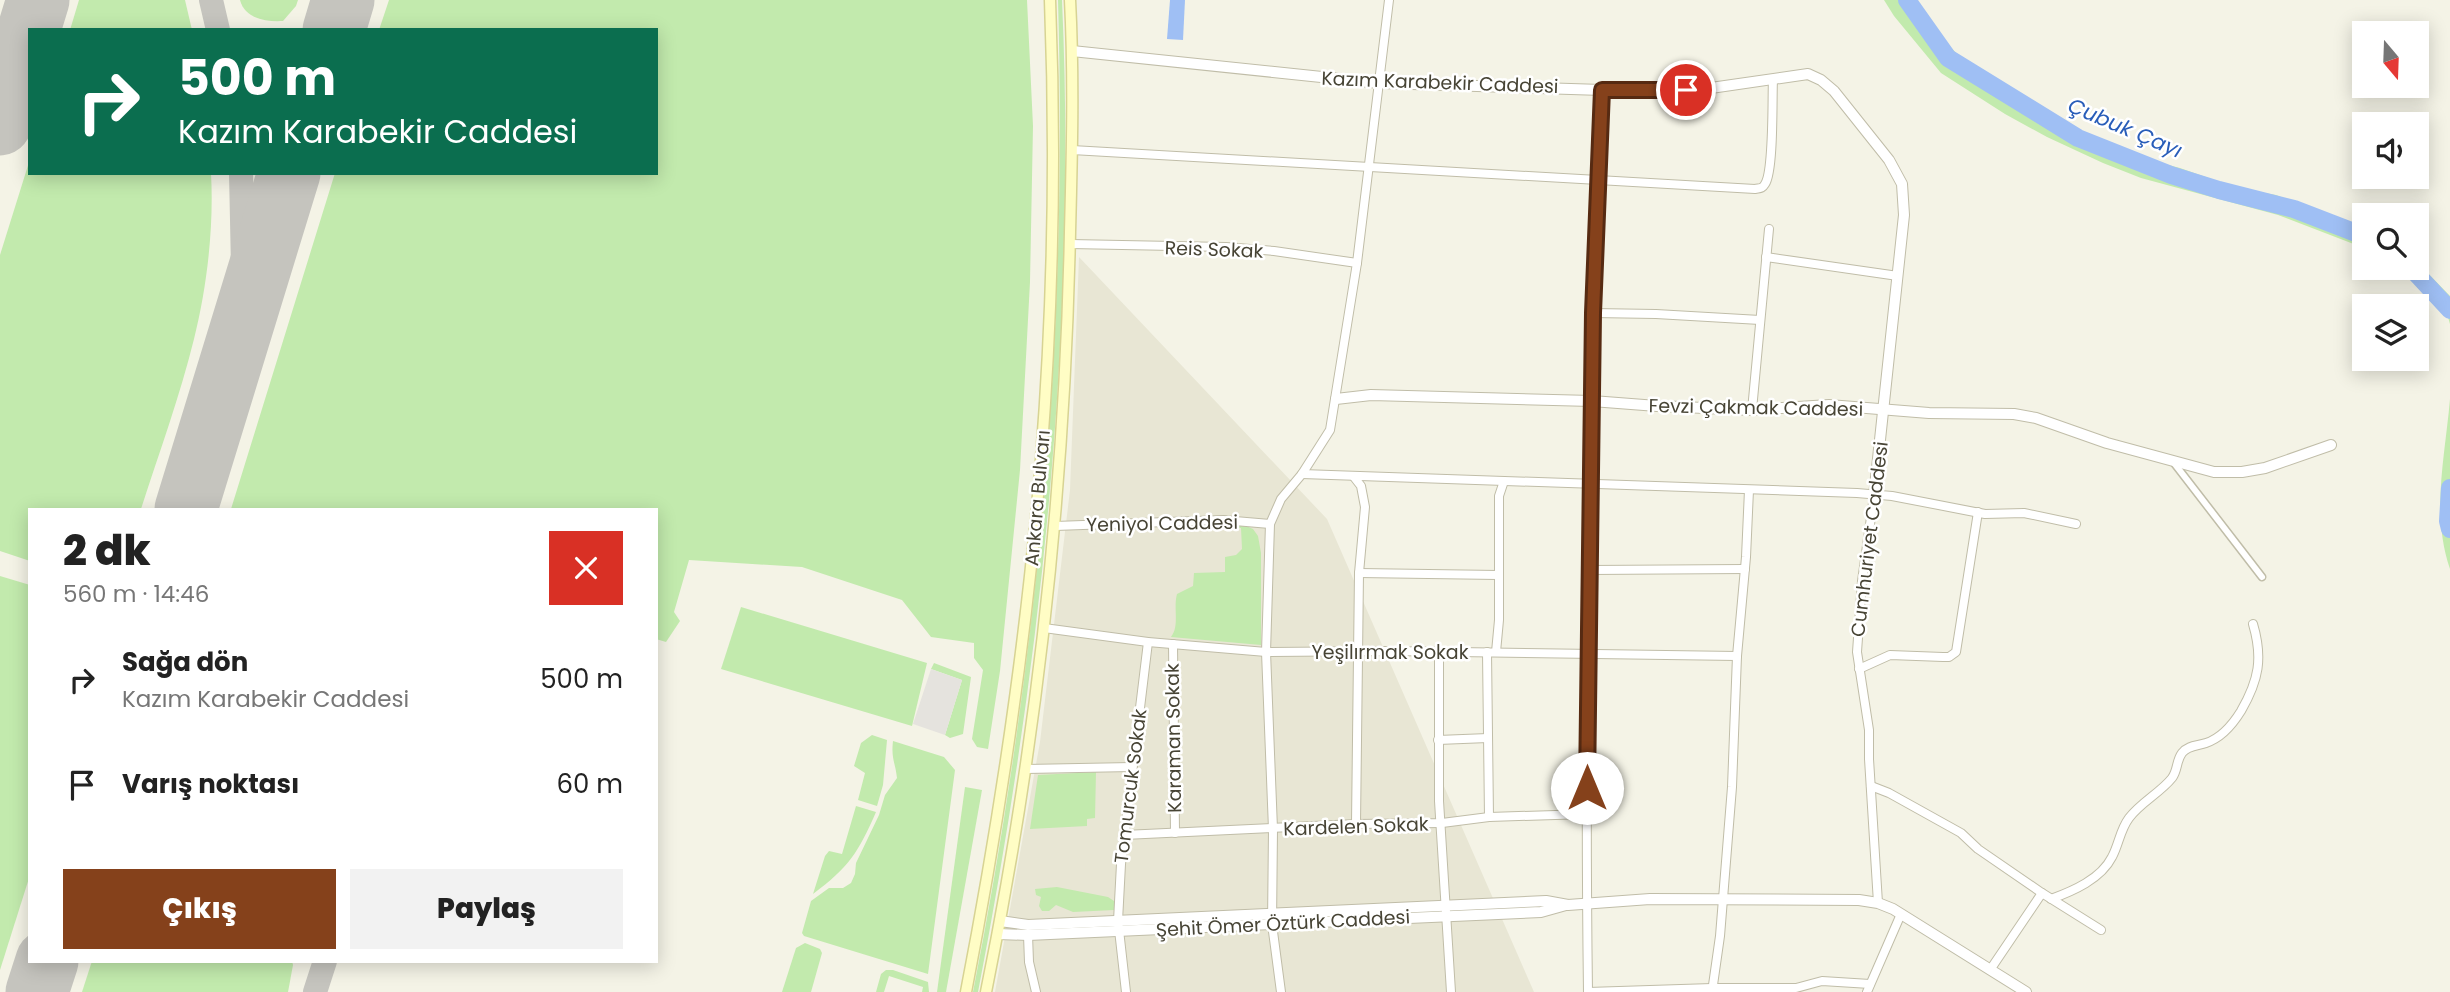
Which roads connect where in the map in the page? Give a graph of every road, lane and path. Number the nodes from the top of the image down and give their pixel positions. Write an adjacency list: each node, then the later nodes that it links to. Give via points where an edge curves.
1 (1050, 0): 79 (main road, Ankara Bulvarı, via 1052,223 1041,460 1003,777)
2 (1070, 0): 4 (main road, Ankara Bulvarı)
3 (1389, 0): 6 (street)
4 (1072, 51): 6 (street, Kazım Karabekir Caddesi); 8 (main road, Ankara Bulvarı)
5 (1773, 79): 7 (street, Kazım Karabekir Caddesi, via 1704,89); 10 (street, Kazım Karabekir Caddesi, via 1808,74 1821,80); 11 (street, via 1770,164 1761,188)
6 (1379, 83): 7 (street, Kazım Karabekir Caddesi); 9 (street)
7 (1602, 90): 11 (street)
8 (1072, 150): 9 (street); 13 (main road, Ankara Bulvarı)
9 (1368, 166): 11 (street); 15 (street)
10 (1899, 176): 16 (street, Cumhuriyet Caddesi, via 1905,205)
11 (1598, 178): 17 (street)
12 (1769, 229): 14 (street)
13 (1070, 244): 15 (street, Reis Sokak, via 1226,247); 34 (main road, Ankara Bulvarı)
14 (1766, 257): 16 (street); 18 (street)
15 (1357, 263): 19 (street)
16 (1898, 276): 22 (street, Cumhuriyet Caddesi)
17 (1593, 313): 18 (street); 20 (street)
18 (1760, 320): 21 (street)
19 (1336, 398): 20 (street, Fevzi Çakmak Caddesi); 25 (street, via 1330,430)
20 (1592, 401): 21 (street, Fevzi Çakmak Caddesi); 28 (street)
21 (1752, 410): 22 (street, Fevzi Çakmak Caddesi, via 1829,405)
22 (1884, 410): 24 (street, Fevzi Çakmak Caddesi, via 2014,414); 30 (street, Cumhuriyet Caddesi)
23 (2330, 445): 24 (street, Fevzi Çakmak Caddesi, via 2242,472 2202,470)
24 (2173, 461): 39 (street)
25 (1302, 474): 26 (street); 32 (street, via 1281,499)
26 (1353, 477): 27 (street); 37 (street, via 1361,486 1365,507)
27 (1504, 481): 28 (street); 38 (street, via 1499,496)
28 (1590, 484): 29 (street); 36 (street)
29 (1749, 490): 30 (street); 35 (street)
30 (1874, 496): 31 (street); 50 (street, Cumhuriyet Caddesi, via 1862,581)
31 (1978, 512): 33 (street, via 2024,513); 50 (street, via 1956,652 1949,657 1890,655)
32 (1270, 524): 34 (street, Yeniyol Caddesi, via 1223,520); 45 (street)
33 (2076, 524)
34 (1055, 526): 41 (main road, Ankara Bulvarı)
35 (1745, 569): 36 (street); 49 (street)
36 (1589, 570): 48 (street)
37 (1359, 573): 38 (street); 44 (street)
38 (1498, 575): 47 (street)
39 (2262, 577)
40 (2253, 624): 65 (street, via 2260,649 2259,668 2234,721 2209,743 2182,752 2172,779 2127,821 2103,868 2074,890)
41 (1044, 628): 42 (street, Yeşilırmak Sokak); 54 (main road, Ankara Bulvarı)
42 (1148, 642): 43 (street, Yeşilırmak Sokak); 53 (street, Tomurcuk Sokak)
43 (1173, 644): 45 (street, Yeşilırmak Sokak); 61 (street, Karaman Sokak)
44 (1357, 651): 45 (street, Yeşilırmak Sokak); 46 (street, Yeşilırmak Sokak); 59 (street)
45 (1266, 652): 60 (street)
46 (1439, 652): 47 (street, Yeşilırmak Sokak); 52 (street)
47 (1492, 652): 48 (street, Yeşilırmak Sokak); 51 (street)
48 (1588, 654): 49 (street, Yeşilırmak Sokak); 56 (street)
49 (1737, 656): 64 (street)
50 (1859, 669): 55 (street, Cumhuriyet Caddesi, via 1869,730)
51 (1488, 738): 52 (street); 57 (street)
52 (1438, 740): 58 (street)
53 (1132, 767): 54 (street); 62 (street, Tomurcuk Sokak)
54 (1026, 769): 71 (main road, Ankara Bulvarı)
55 (1871, 786): 63 (street, via 1961,833); 66 (street, Cumhuriyet Caddesi)
56 (1587, 814): 57 (street, Kardelen Sokak); 67 (street)
57 (1489, 817): 58 (street, Kardelen Sokak)
58 (1442, 823): 59 (street, Kardelen Sokak); 68 (street)
59 (1356, 824): 60 (street, Kardelen Sokak)
60 (1273, 829): 61 (street, Kardelen Sokak); 70 (street)
61 (1175, 833): 62 (street, Kardelen Sokak)
62 (1124, 835): 72 (street, Tomurcuk Sokak)
63 (2042, 893): 65 (street); 76 (street)
64 (1722, 899): 66 (street, Şehit Ömer Öztürk Caddesi); 67 (street, Şehit Ömer Öztürk Caddesi); 78 (street)
65 (2051, 899): 73 (street)
66 (1878, 902): 69 (street, Şehit Ömer Öztürk Caddesi)
67 (1587, 904): 68 (street, Şehit Ömer Öztürk Caddesi, via 1541,912); 85 (street)
68 (1446, 911): 70 (street, Şehit Ömer Öztürk Caddesi); 84 (street)
69 (1901, 914): 76 (street, Şehit Ömer Öztürk Caddesi); 77 (street)
70 (1272, 919): 72 (street, Şehit Ömer Öztürk Caddesi); 83 (street)
71 (1000, 921): 72 (street, Şehit Ömer Öztürk Caddesi); 74 (main road, Ankara Bulvarı)
72 (1118, 926): 75 (street, Şehit Ömer Öztürk Caddesi); 82 (street, Tomurcuk Sokak)
73 (2101, 930)
74 (998, 934): 75 (street, Şehit Ömer Öztürk Caddesi); 80 (main road, Ankara Bulvarı)
75 (1027, 935): 81 (street)
76 (1990, 970): 86 (street, Şehit Ömer Öztürk Caddesi)
77 (1869, 988): 78 (street, via 1822,981 1796,988)
78 (1712, 990): 85 (street)
79 (966, 992)
80 (986, 992)
81 (1036, 992)
82 (1126, 992)
83 (1281, 992)
84 (1451, 992)
85 (1588, 992)
86 (2026, 992)

